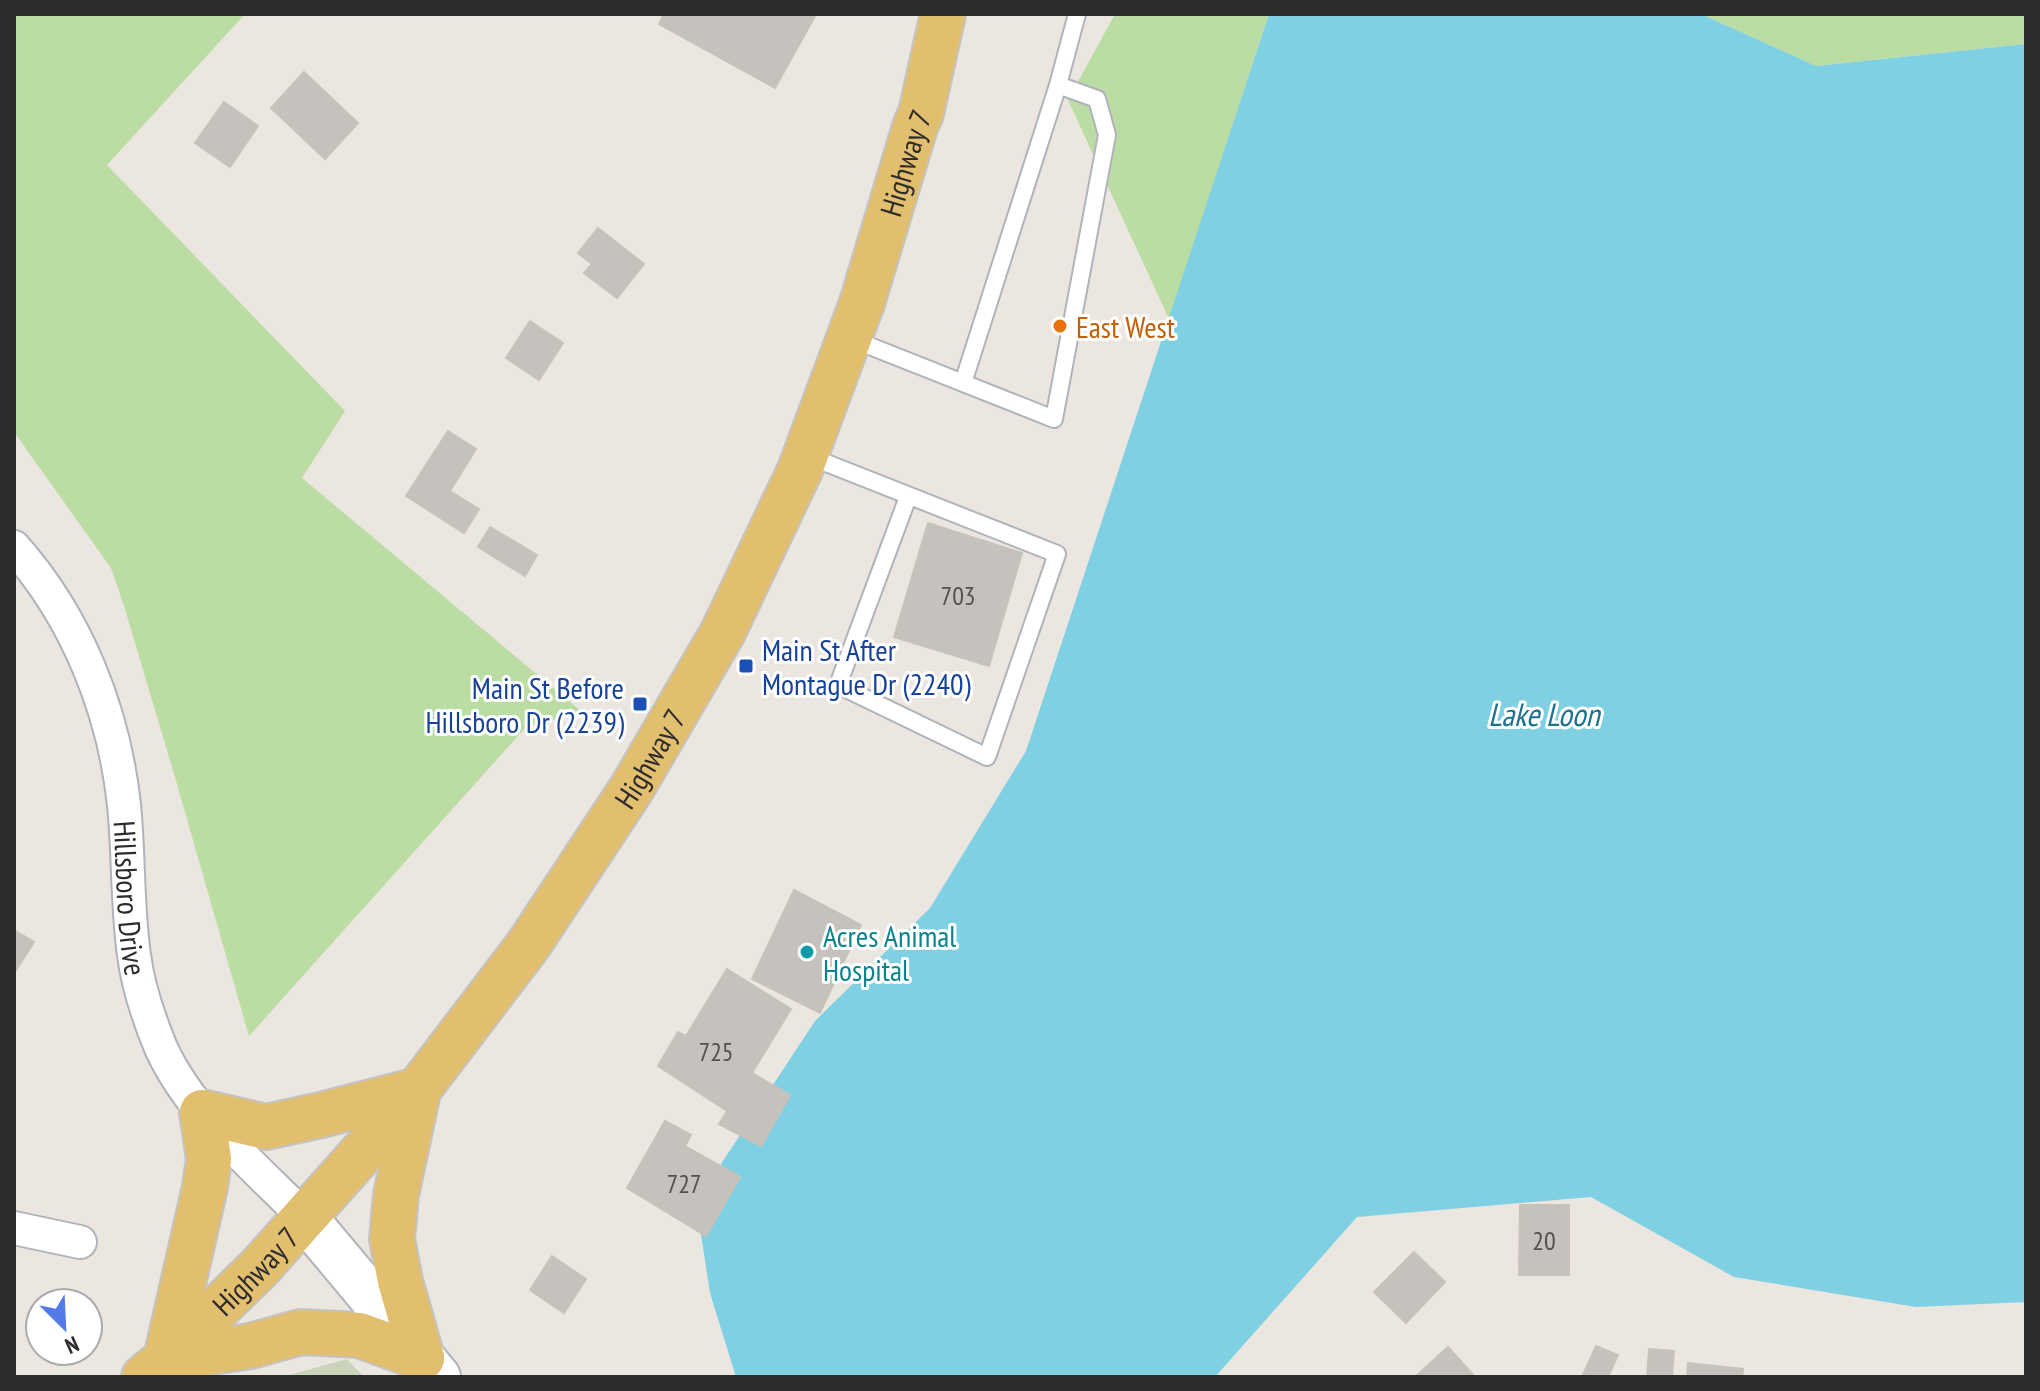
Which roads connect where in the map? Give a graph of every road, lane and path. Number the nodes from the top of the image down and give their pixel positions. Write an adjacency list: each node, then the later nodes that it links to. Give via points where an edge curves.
1 (943, 14): 4 (main road, Highway 7, via 921,113)
2 (1077, 14): 3 (lane)
3 (1058, 85): 5 (lane); 5 (lane, via 1097,99 1107,135 1054,419)
4 (849, 338): 5 (lane); 6 (main road, Highway 7)
5 (963, 383)
6 (805, 455): 7 (lane); 9 (main road, Highway 7, via 723,632 632,788 529,944)
7 (908, 497): 7 (lane, via 1057,554 987,757 838,685)
8 (14, 547): 10 (street, Hillsboro Drive, via 62,613 103,707 121,782 134,958 143,995 173,1072)
9 (418, 1090): 10 (main road, via 266,1127); 11 (main road, Highway 7); 15 (main road, via 392,1239 400,1281)
10 (202, 1112): 11 (street, Hillsboro Drive); 14 (main road, via 209,1159 205,1187)
11 (305, 1218): 14 (main road, Highway 7); 15 (street)
12 (14, 1228): 13 (street)
13 (80, 1242)
14 (155, 1368): 15 (main road, via 301,1332 359,1335)
15 (430, 1368)

